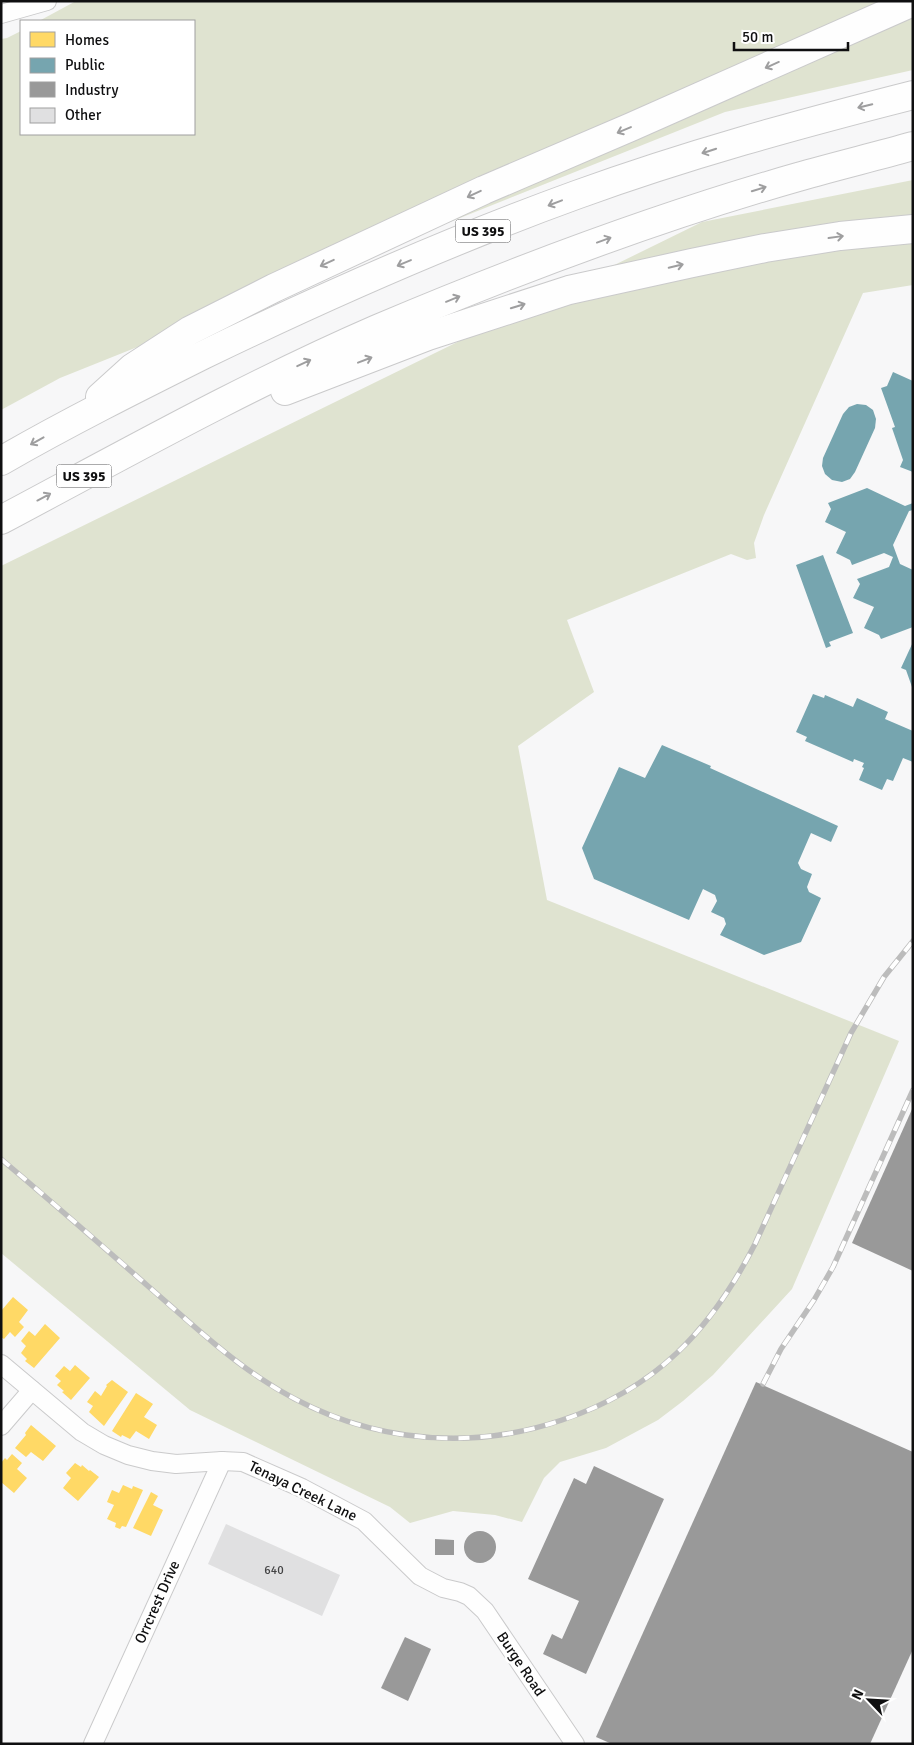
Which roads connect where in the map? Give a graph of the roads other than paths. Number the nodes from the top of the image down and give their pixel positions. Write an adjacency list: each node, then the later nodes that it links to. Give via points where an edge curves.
1 (47, 1): 3 (street)
2 (913, 2): 7 (highway, one-way to 7, via 484,190 274,288 189,332 132,368)
3 (1, 14)
4 (913, 95): 7 (highway, US 395, one-way to 7, via 719,148 578,194 428,252 294,311)
5 (913, 146): 8 (highway, US 395, one-way to 5, via 223,401 377,329 557,257 648,224)
6 (913, 229): 8 (highway, one-way to 6, via 212,422 428,336 569,290 765,248)
7 (73, 421): 9 (highway, US 395, one-way to 9)
8 (166, 432): 10 (highway, US 395, one-way to 8)
9 (1, 461)
10 (1, 520)
11 (1, 1364): 12 (street, Tenaya Creek Lane)
12 (32, 1390): 13 (street); 14 (street, Tenaya Creek Lane, via 82,1432 128,1455 176,1464)
13 (1, 1426)
14 (222, 1461): 15 (street, Tenaya Creek Lane, via 243,1462 302,1488 364,1522 420,1576 443,1588); 16 (street, Orrcrest Drive)
15 (460, 1592): 17 (street, Burge Road, via 470,1596 485,1611)
16 (93, 1744)
17 (575, 1744)

